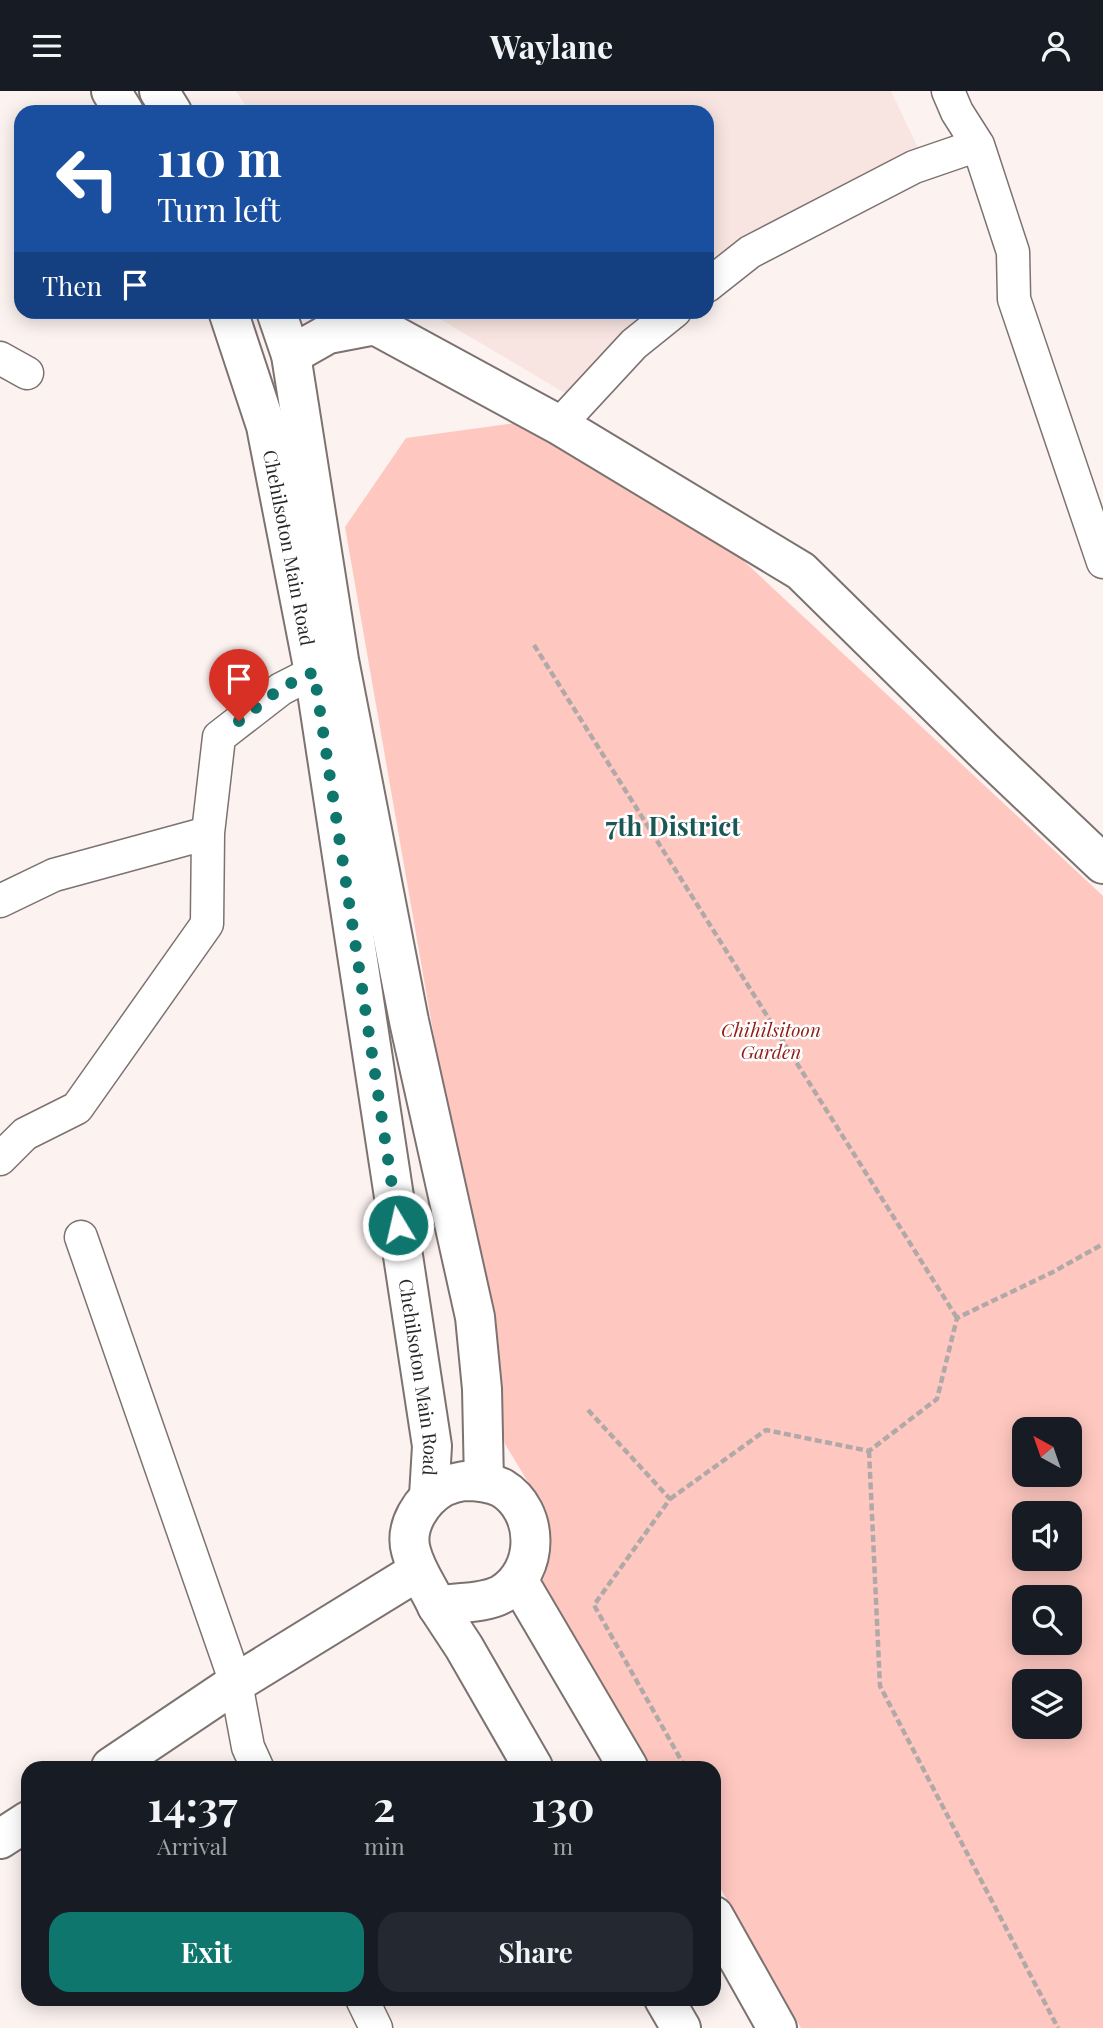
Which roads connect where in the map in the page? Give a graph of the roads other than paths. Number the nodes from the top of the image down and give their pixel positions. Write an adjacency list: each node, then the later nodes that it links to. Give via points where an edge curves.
1 (948, 91): 2 (street)
2 (978, 145): 3 (street, via 914,167 750,253); 11 (street, via 1013,252 1014,299)
3 (714, 281)
4 (231, 319): 12 (main road, Chehilsoton Main Road, via 266,426)
5 (279, 319): 9 (main road, Chehilsoton Main Road)
6 (364, 319): 9 (main road)
7 (368, 319): 10 (main road)
8 (665, 319): 10 (street, via 634,344)
9 (291, 355): 12 (main road, Chehilsoton Main Road)
10 (559, 425): 14 (main road, via 801,571)
11 (1103, 562)
12 (326, 666): 13 (street, via 281,688 219,737); 18 (main road, Chehilsoton Main Road, via 475,1317); 19 (main road, Chehilsoton Main Road, via 432,1447)
13 (208, 833): 15 (street, via 54,875); 16 (street, via 207,924 76,1108 25,1134)
14 (1103, 864)
15 (0, 901)
16 (0, 1159)
17 (81, 1237): 23 (street)
18 (484, 1482): 19 (main road, via 446,1485); 21 (main road, via 518,1502 528,1520 532,1541)
19 (429, 1496): 20 (main road, via 411,1529 410,1549)
20 (418, 1571): 22 (main road); 23 (main road)
21 (518, 1580): 22 (main road, via 502,1594 482,1601); 27 (main road)
22 (437, 1606): 26 (main road)
23 (236, 1683): 24 (main road); 25 (street)
24 (120, 1761)
25 (254, 1761)
26 (530, 1761)
27 (624, 1761)
28 (21, 1826): 29 (main road)
29 (0, 1839)
30 (721, 1928): 35 (main road)
31 (365, 2006): 33 (street)
32 (668, 2006): 34 (main road)
33 (376, 2028)
34 (681, 2028)
35 (777, 2028)

